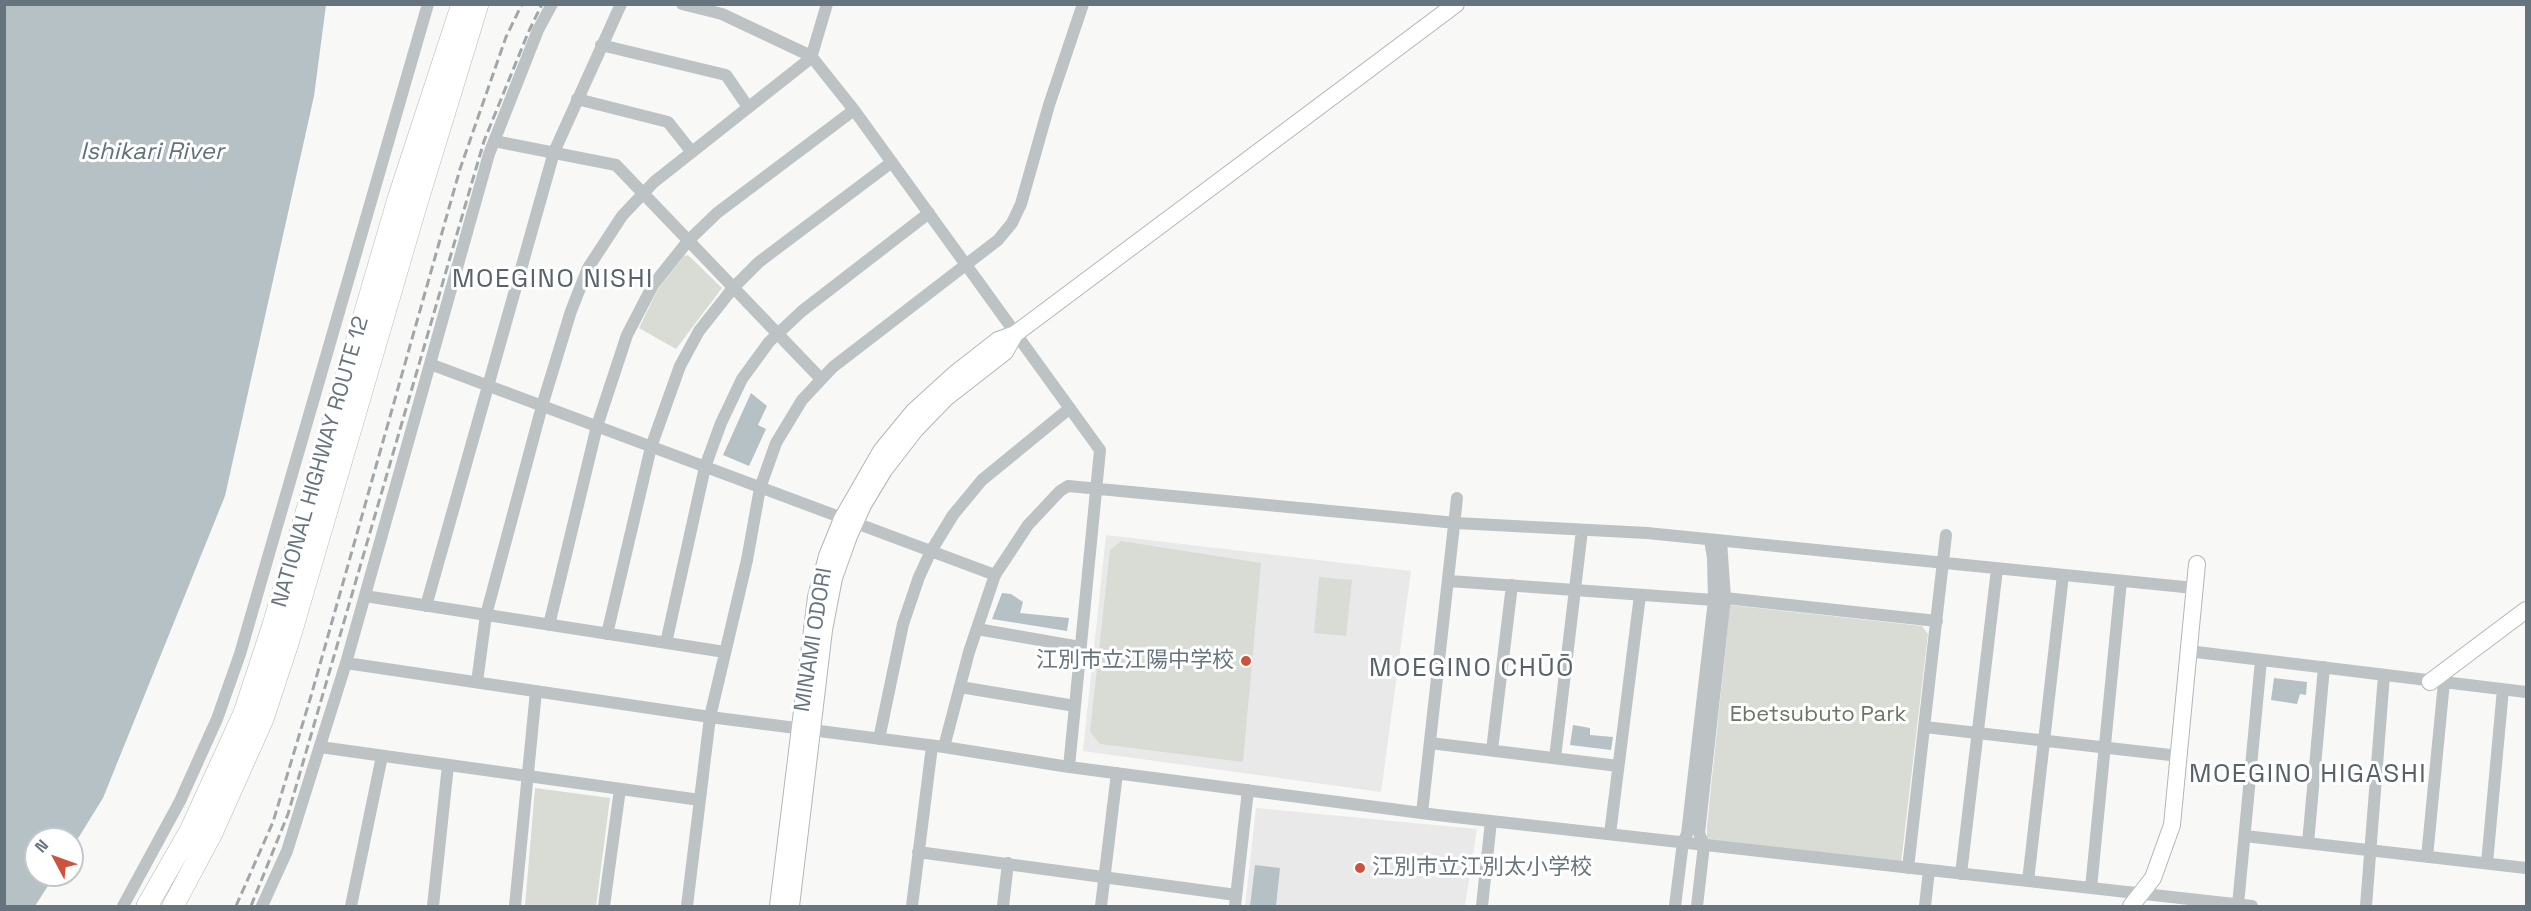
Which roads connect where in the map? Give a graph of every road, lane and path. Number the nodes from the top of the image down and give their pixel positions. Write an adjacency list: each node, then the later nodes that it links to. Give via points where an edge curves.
1 (428, 4): 122 (street, via 240,654 217,719 180,801)
2 (462, 4): 123 (highway, NATIONAL HIGHWAY ROUTE 12, via 398,199 244,713 190,831)
3 (478, 4): 124 (highway, NATIONAL HIGHWAY ROUTE 12, via 290,637 262,719 212,833)
4 (552, 4): 15 (street)
5 (621, 4): 10 (street)
6 (682, 4): 11 (street, via 722,14)
7 (827, 4): 11 (street)
8 (1083, 4): 22 (street, via 1017,214 998,240)
9 (1456, 4): 25 (street, MINAMI ODORI)
10 (600, 45): 12 (street); 13 (street, via 726,75)
11 (811, 56): 13 (street); 14 (street)
12 (577, 99): 16 (street, via 668,122); 17 (street)
13 (748, 107): 16 (street)
14 (854, 110): 18 (street); 21 (street, via 725,207)
15 (494, 141): 17 (street); 26 (street)
16 (690, 151): 19 (street)
17 (554, 152): 19 (street, via 616,165); 28 (street)
18 (892, 162): 20 (street); 23 (street, via 770,253)
19 (642, 194): 21 (street); 29 (street, via 606,237 588,268)
20 (929, 213): 22 (street); 24 (street, via 811,303)
21 (688, 241): 23 (street); 31 (street, via 653,285 635,318)
22 (966, 265): 25 (street); 27 (street)
23 (732, 288): 24 (street); 32 (street, via 690,346)
24 (777, 334): 27 (street); 33 (street, via 751,365 735,393)
25 (1015, 334): 30 (street); 37 (street, MINAMI ODORI, via 998,340 913,412 872,464)
26 (430, 364): 28 (street); 54 (street)
27 (821, 379): 34 (street, via 785,426)
28 (487, 386): 29 (street); 56 (street)
29 (542, 406): 31 (street); 58 (street)
30 (1070, 408): 35 (street, via 1100,450); 42 (street, via 982,480 953,515)
31 (597, 426): 32 (street); 60 (street)
32 (651, 447): 33 (street); 62 (street)
33 (705, 467): 34 (street); 63 (street)
34 (760, 488): 37 (street); 66 (street)
35 (1096, 488): 38 (street); 46 (street, via 1068,486 1060,491 1028,525); 64 (street)
36 (1457, 498): 38 (street)
37 (848, 521): 42 (street); 80 (street, MINAMI ODORI, via 827,556 816,597)
38 (1455, 523): 39 (street); 48 (street)
39 (1582, 530): 41 (street); 52 (street)
40 (1946, 535): 43 (street)
41 (1715, 540): 43 (street); 55 (street, via 1713,558)
42 (931, 551): 46 (street); 82 (street, via 903,624)
43 (1942, 563): 45 (street); 59 (street)
44 (2197, 564): 51 (street)
45 (1997, 568): 47 (street); 81 (street)
46 (995, 575): 61 (street)
47 (2062, 575): 49 (street); 83 (street)
48 (1449, 581): 50 (street); 84 (street)
49 (2121, 581): 51 (street); 87 (street)
50 (1512, 585): 52 (street); 88 (street)
51 (2194, 588): 65 (street)
52 (1574, 590): 53 (street); 91 (street)
53 (1640, 595): 55 (street); 93 (street)
54 (365, 596): 56 (street); 68 (street)
55 (1720, 599): 59 (street); 104 (street); 106 (street, via 1699,833)
56 (426, 606): 58 (street)
57 (2526, 610): 72 (street)
58 (486, 615): 60 (street); 71 (street)
59 (1937, 621): 79 (street)
60 (549, 625): 62 (street)
61 (976, 629): 64 (street); 73 (street)
62 (607, 634): 63 (street)
63 (666, 643): 66 (street)
64 (1080, 646): 77 (street)
65 (2188, 651): 67 (street); 90 (street)
66 (725, 652): 78 (street)
67 (2261, 660): 69 (street); 103 (street)
68 (346, 663): 71 (street); 86 (street)
69 (2324, 667): 70 (street); 105 (street)
70 (2384, 675): 72 (street); 107 (street)
71 (477, 682): 75 (street)
72 (2437, 682): 74 (street); 109 (street)
73 (960, 687): 77 (street); 85 (street)
74 (2504, 689): 76 (street); 111 (street)
75 (536, 691): 78 (street); 96 (street)
76 (2526, 692)
77 (1075, 706): 94 (street)
78 (710, 717): 80 (street); 99 (street)
79 (1925, 727): 81 (street); 112 (street)
80 (806, 729): 82 (street); 131 (street, MINAMI ODORI); 132 (street, MINAMI ODORI)
81 (1978, 733): 83 (street); 115 (street)
82 (879, 739): 85 (street)
83 (2045, 741): 87 (street); 117 (street)
84 (1430, 743): 88 (street); 100 (street)
85 (938, 746): 94 (street); 108 (street)
86 (320, 747): 89 (street); 125 (street, via 287,851)
87 (2104, 747): 90 (street); 118 (street)
88 (1492, 750): 91 (street)
89 (382, 756): 92 (street); 126 (street)
90 (2179, 756): 119 (street, via 2172,825 2153,878)
91 (1555, 758): 93 (street)
92 (448, 765): 96 (street); 127 (street)
93 (1618, 766): 102 (street)
94 (1069, 767): 95 (street)
95 (1117, 773): 98 (street); 116 (street)
96 (528, 776): 97 (street); 128 (street)
97 (620, 789): 99 (street); 129 (street)
98 (1248, 790): 100 (street); 120 (street)
99 (700, 800): 130 (street)
100 (1422, 813): 101 (street)
101 (1491, 821): 102 (street); 136 (street)
102 (1610, 834): 104 (street)
103 (2245, 836): 105 (street); 121 (street)
104 (1683, 842): 106 (street); 137 (street)
105 (2308, 843): 107 (street)
106 (1704, 845): 112 (street); 138 (street)
107 (2370, 850): 109 (street); 141 (street)
108 (918, 852): 110 (street); 133 (street)
109 (2427, 857): 111 (street)
110 (1008, 863): 116 (street); 134 (street)
111 (2487, 863): 113 (street)
112 (1908, 868): 114 (street)
113 (2526, 868)
114 (1929, 870): 115 (street); 139 (street)
115 (1961, 874): 117 (street)
116 (1104, 878): 120 (street); 135 (street)
117 (2028, 881): 118 (street)
118 (2091, 888): 119 (street)
119 (2137, 900): 121 (street)
120 (1235, 901)
121 (2238, 905): 140 (street)
122 (123, 906)
123 (147, 906)
124 (173, 906)
125 (261, 906)
126 (351, 906)
127 (433, 906)
128 (515, 906)
129 (604, 906)
130 (687, 906)
131 (778, 906)
132 (791, 906)
133 (912, 906)
134 (1004, 906)
135 (1101, 906)
136 (1482, 906)
137 (1675, 906)
138 (1697, 906)
139 (1925, 906)
140 (2252, 906)
141 (2366, 906)

